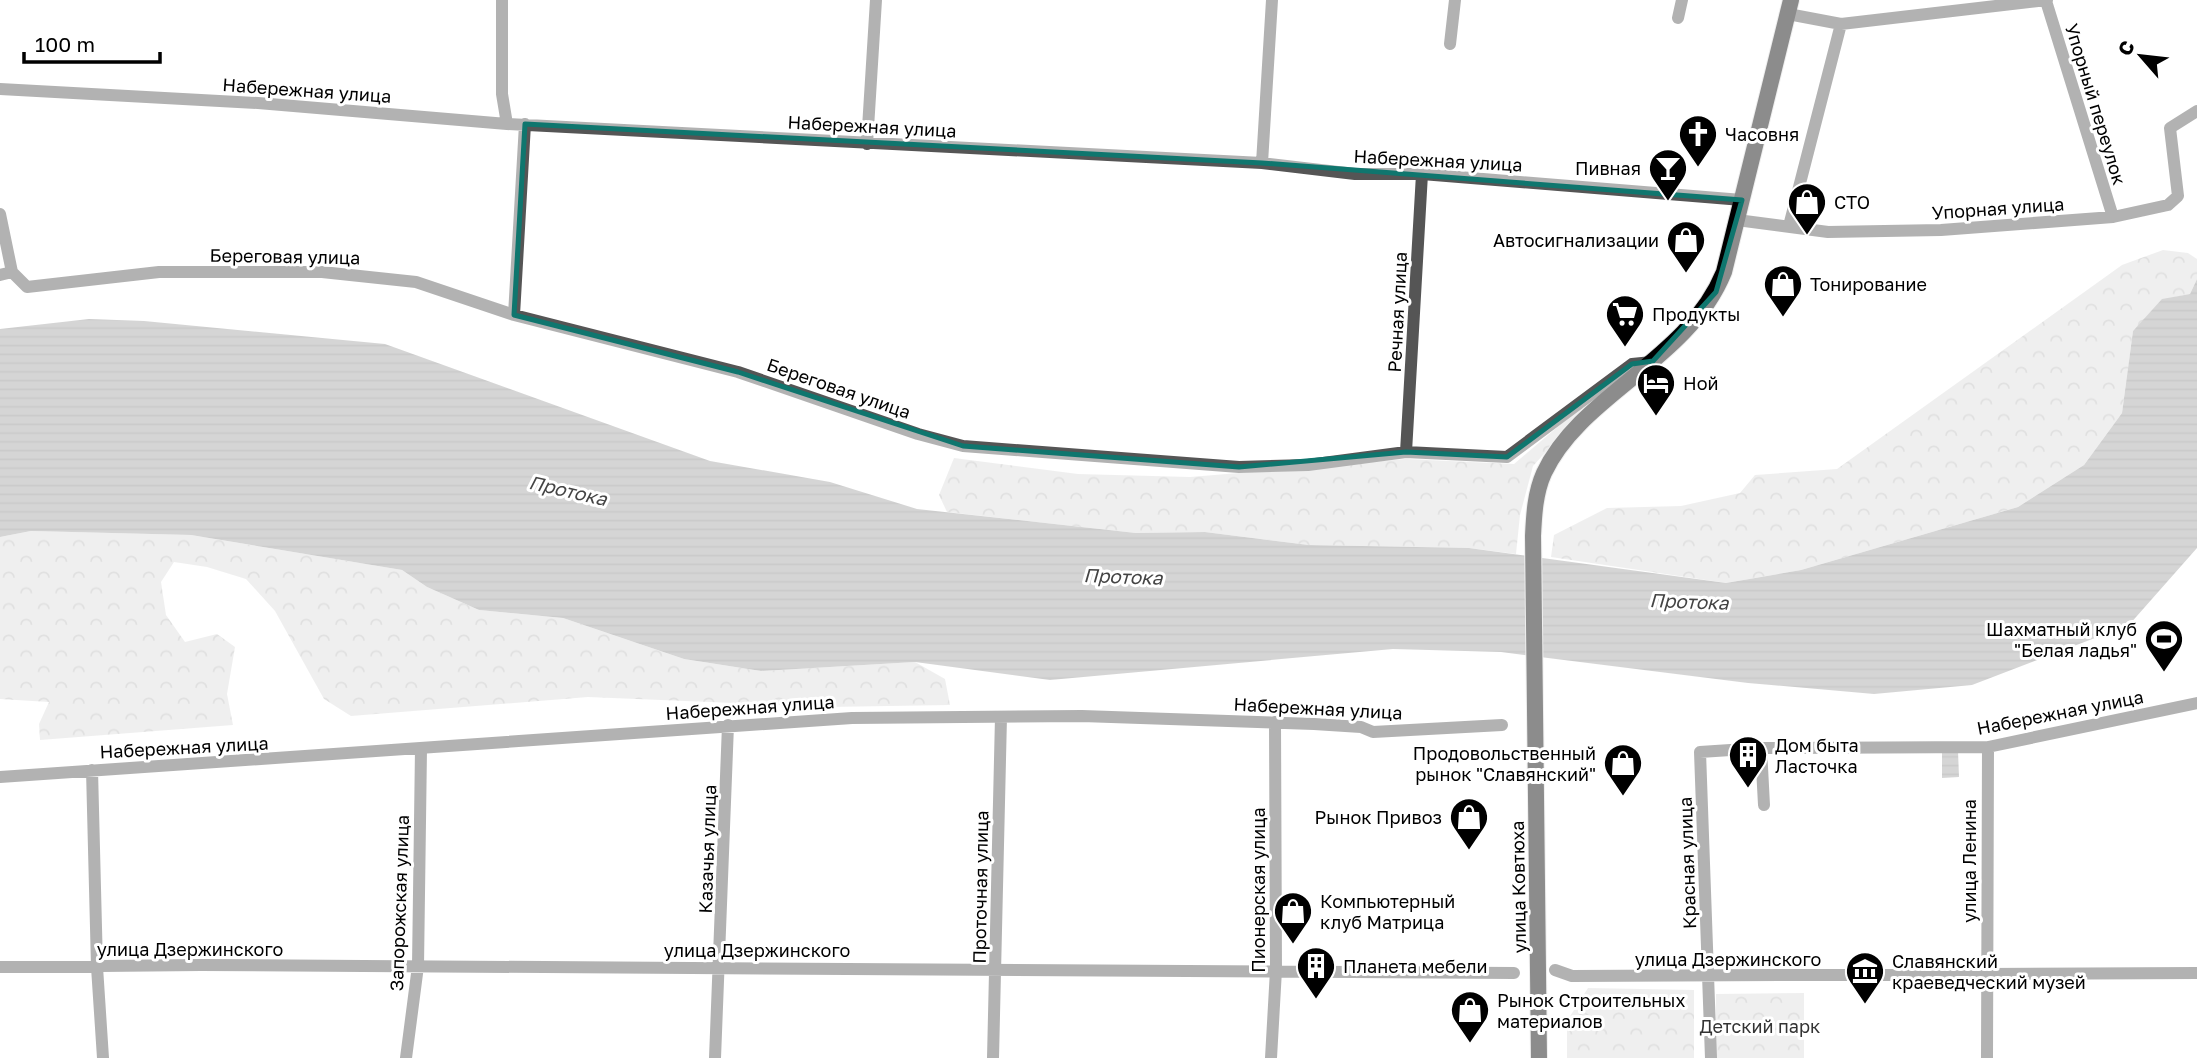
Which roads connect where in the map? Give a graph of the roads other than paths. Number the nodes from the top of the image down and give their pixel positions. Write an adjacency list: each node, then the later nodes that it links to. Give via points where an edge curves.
1 (502, 0): 13 (street, via 502,94)
2 (876, 0): 15 (street)
3 (1272, 0): 16 (street)
4 (1455, 0): 10 (street)
5 (1682, 0): 8 (street)
6 (2046, 1): 9 (street); 20 (street, Упорный переулок)
7 (1789, 7): 9 (street); 18 (main road)
8 (1678, 18)
9 (1841, 24): 22 (street)
10 (1450, 44)
11 (0, 89): 13 (street, Набережная улица, via 258,103)
12 (2197, 111): 20 (street, Упорная улица, via 2170,128 2178,196 2168,205)
13 (507, 124): 14 (street, Набережная улица)
14 (525, 124): 15 (street, Набережная улица); 24 (street)
15 (867, 144): 16 (street, Набережная улица)
16 (1262, 163): 17 (street, Набережная улица, via 1355,174)
17 (1422, 174): 18 (street, Набережная улица); 26 (street, Речная улица)
18 (1742, 200): 21 (main road)
19 (0, 214): 23 (street)
20 (2113, 218): 22 (street, Упорная улица, via 1941,230 1828,232)
21 (1737, 220): 22 (street, Упорная улица); 25 (main road, via 1716,292)
22 (1789, 226)
23 (6, 274): 24 (street, Береговая улица, via 27,287 159,272 355,274 416,282)
24 (514, 315): 26 (street, Береговая улица, via 738,372 963,446 1239,467 1308,465)
25 (1653, 361): 26 (street, Береговая улица, via 1632,364 1507,457); 55 (main road, улица Ковтюха, via 1576,429 1553,458 1536,500 1532,536)
26 (1406, 452)
27 (2197, 703): 32 (street, Набережная улица)
28 (1001, 717): 29 (street, Набережная улица); 31 (street, Набережная улица); 43 (street, Проточная улица)
29 (1275, 722): 30 (street, Набережная улица, via 1361,727 1373,732); 44 (street, Пионерская улица)
30 (1502, 724)
31 (728, 725): 34 (street, Набережная улица); 42 (street, Казачья улица)
32 (1988, 747): 33 (street, Набережная улица); 48 (street, улица Ленина)
33 (1760, 748): 35 (street, Набережная улица); 38 (street)
34 (421, 749): 36 (street, Набережная улица); 39 (street, Запорожская улица)
35 (1700, 752): 49 (street, Красная улица)
36 (92, 770): 37 (street, Набережная улица); 41 (street)
37 (0, 777)
38 (1764, 805)
39 (418, 966): 41 (street, улица Дзержинского); 42 (street, улица Дзержинского); 51 (street, Запорожская улица)
40 (0, 967): 41 (street, улица Дзержинского)
41 (97, 967): 50 (street)
42 (721, 968): 43 (street, улица Дзержинского); 52 (street, Казачья улица)
43 (996, 969): 44 (street, улица Дзержинского); 53 (street, Проточная улица)
44 (1276, 970): 46 (street, улица Дзержинского); 54 (street, Пионерская улица)
45 (1555, 970): 49 (street, улица Дзержинского, via 1572,976)
46 (1514, 973)
47 (2197, 973): 48 (street, улица Дзержинского)
48 (1990, 974): 49 (street, улица Дзержинского); 57 (street, улица Ленина)
49 (1708, 978): 56 (street, Красная улица)
50 (103, 1058)
51 (406, 1058)
52 (715, 1058)
53 (993, 1058)
54 (1271, 1058)
55 (1539, 1058)
56 (1711, 1058)
57 (1987, 1058)

